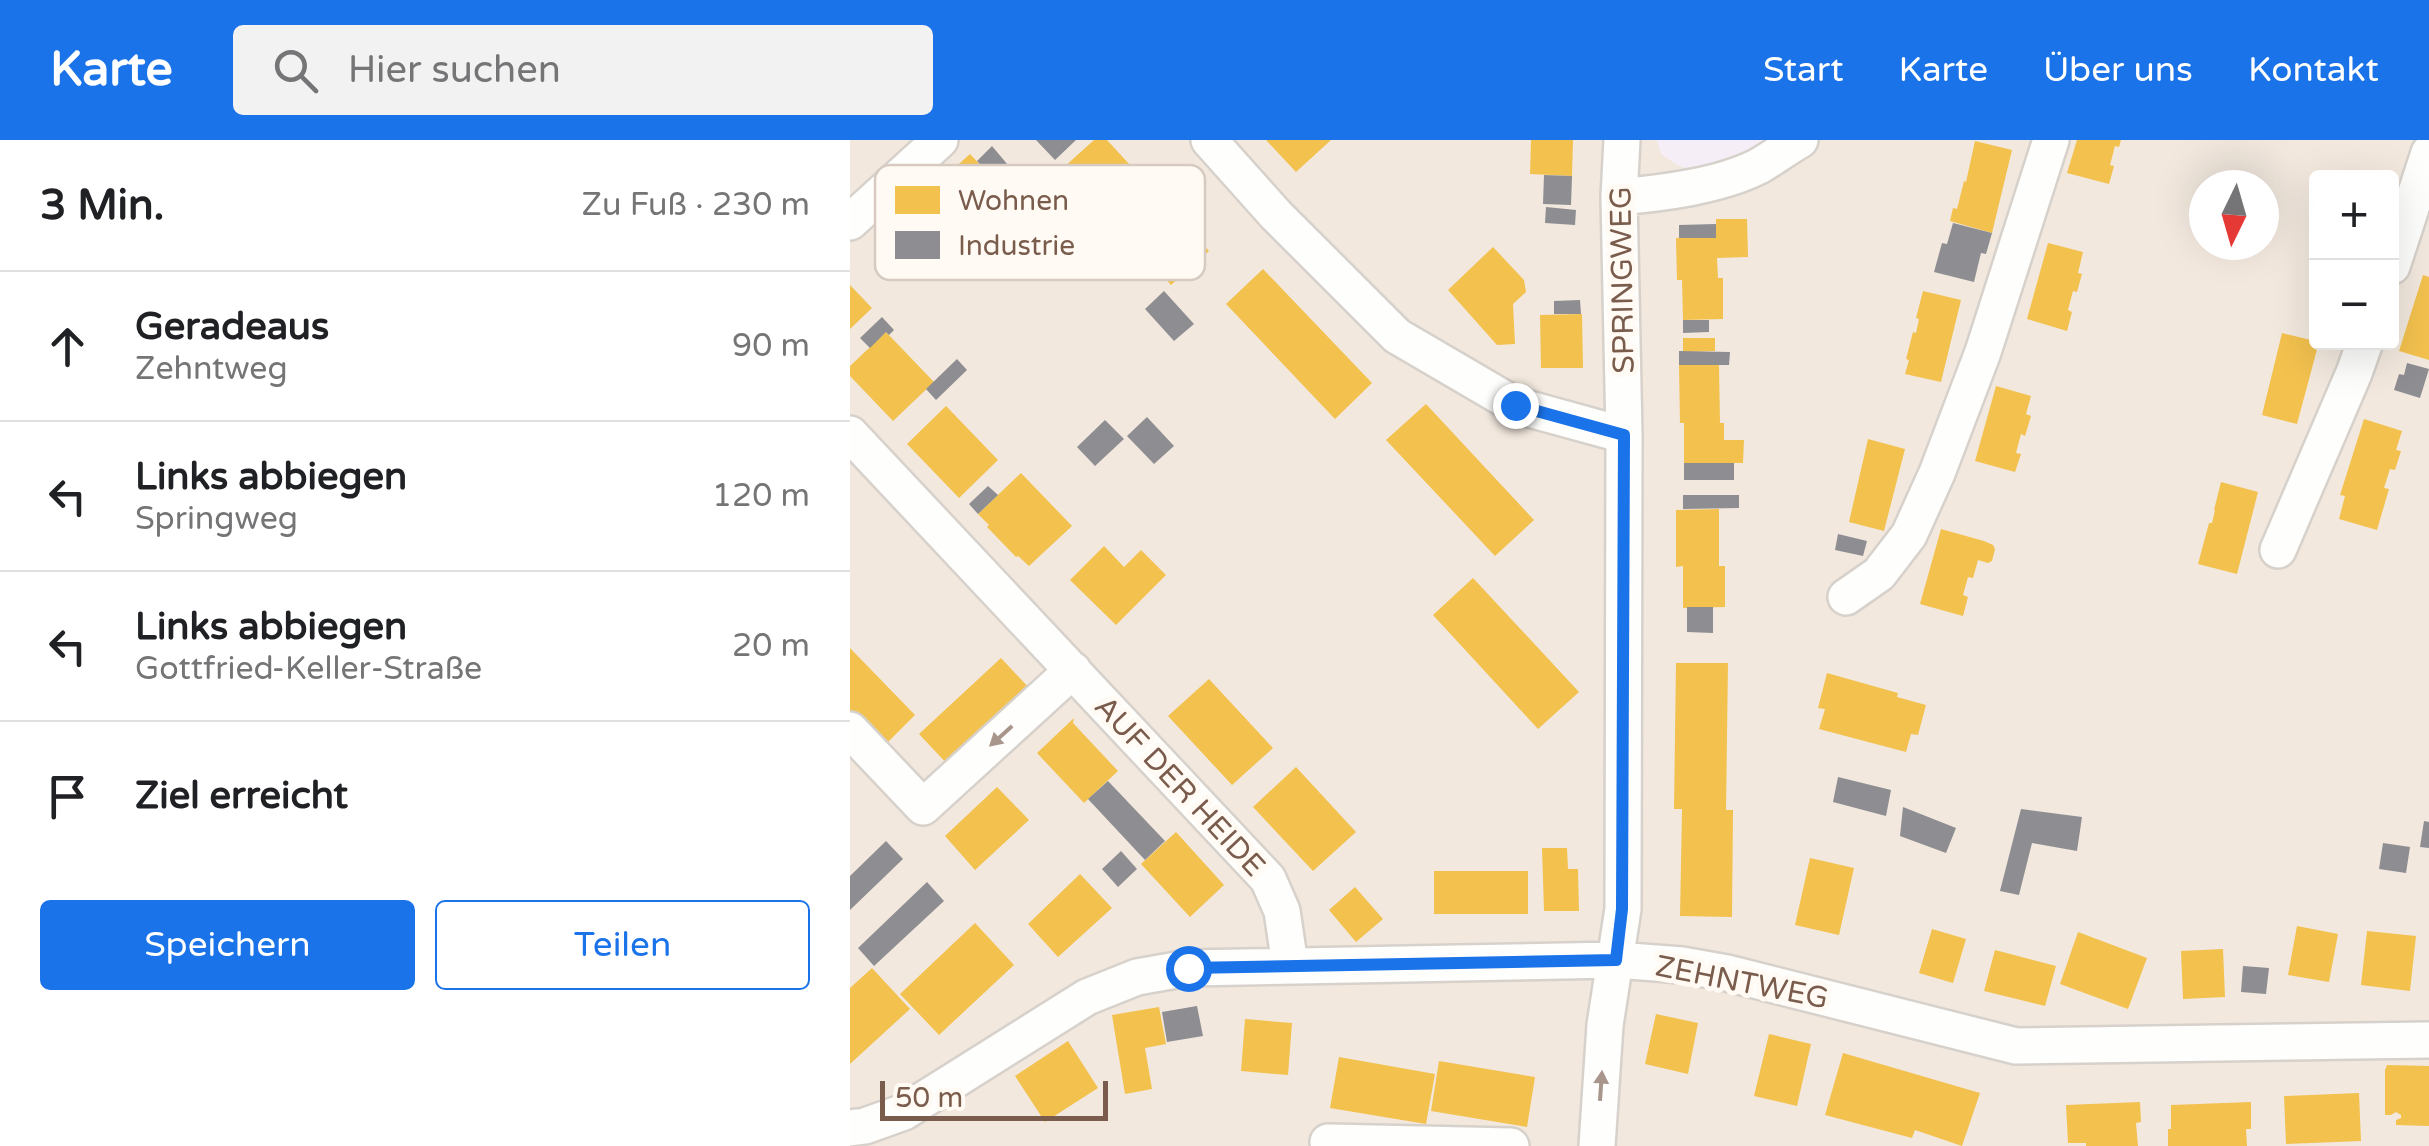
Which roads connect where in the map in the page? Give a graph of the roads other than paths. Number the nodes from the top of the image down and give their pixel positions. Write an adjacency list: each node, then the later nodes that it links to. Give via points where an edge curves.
1 (1209, 140): 14 (street, via 1398,336 1515,405)
2 (1622, 140): 8 (street, SPRINGWEG)
3 (1800, 140): 8 (street, via 1730,178)
4 (2051, 140): 16 (street, via 1937,473 1909,534 1880,574)
5 (935, 142): 7 (street)
6 (2429, 153): 11 (street)
7 (911, 165)
8 (1619, 197): 14 (street, SPRINGWEG)
9 (875, 198): 10 (street)
10 (850, 222)
11 (2394, 260)
12 (2362, 350): 15 (street)
13 (850, 434): 17 (street, AUF DER HEIDE)
14 (1624, 435): 19 (street, SPRINGWEG, via 1622,909)
15 (2278, 550)
16 (1846, 597)
17 (1073, 670): 18 (street, AUF DER HEIDE, one-way to 18, via 923,807); 20 (street, AUF DER HEIDE, via 1268,879 1282,911)
18 (850, 730)
19 (1616, 960): 20 (street, ZEHNTWEG); 21 (street, ZEHNTWEG, via 1726,973 2016,1046); 25 (street, SPRINGWEG, one-way to 19)
20 (1290, 965): 22 (street, ZEHNTWEG, via 1137,977 1086,996 904,1112)
21 (2429, 1040)
22 (850, 1128)
23 (1328, 1142): 24 (street)
24 (1511, 1146)
25 (1597, 1146)

